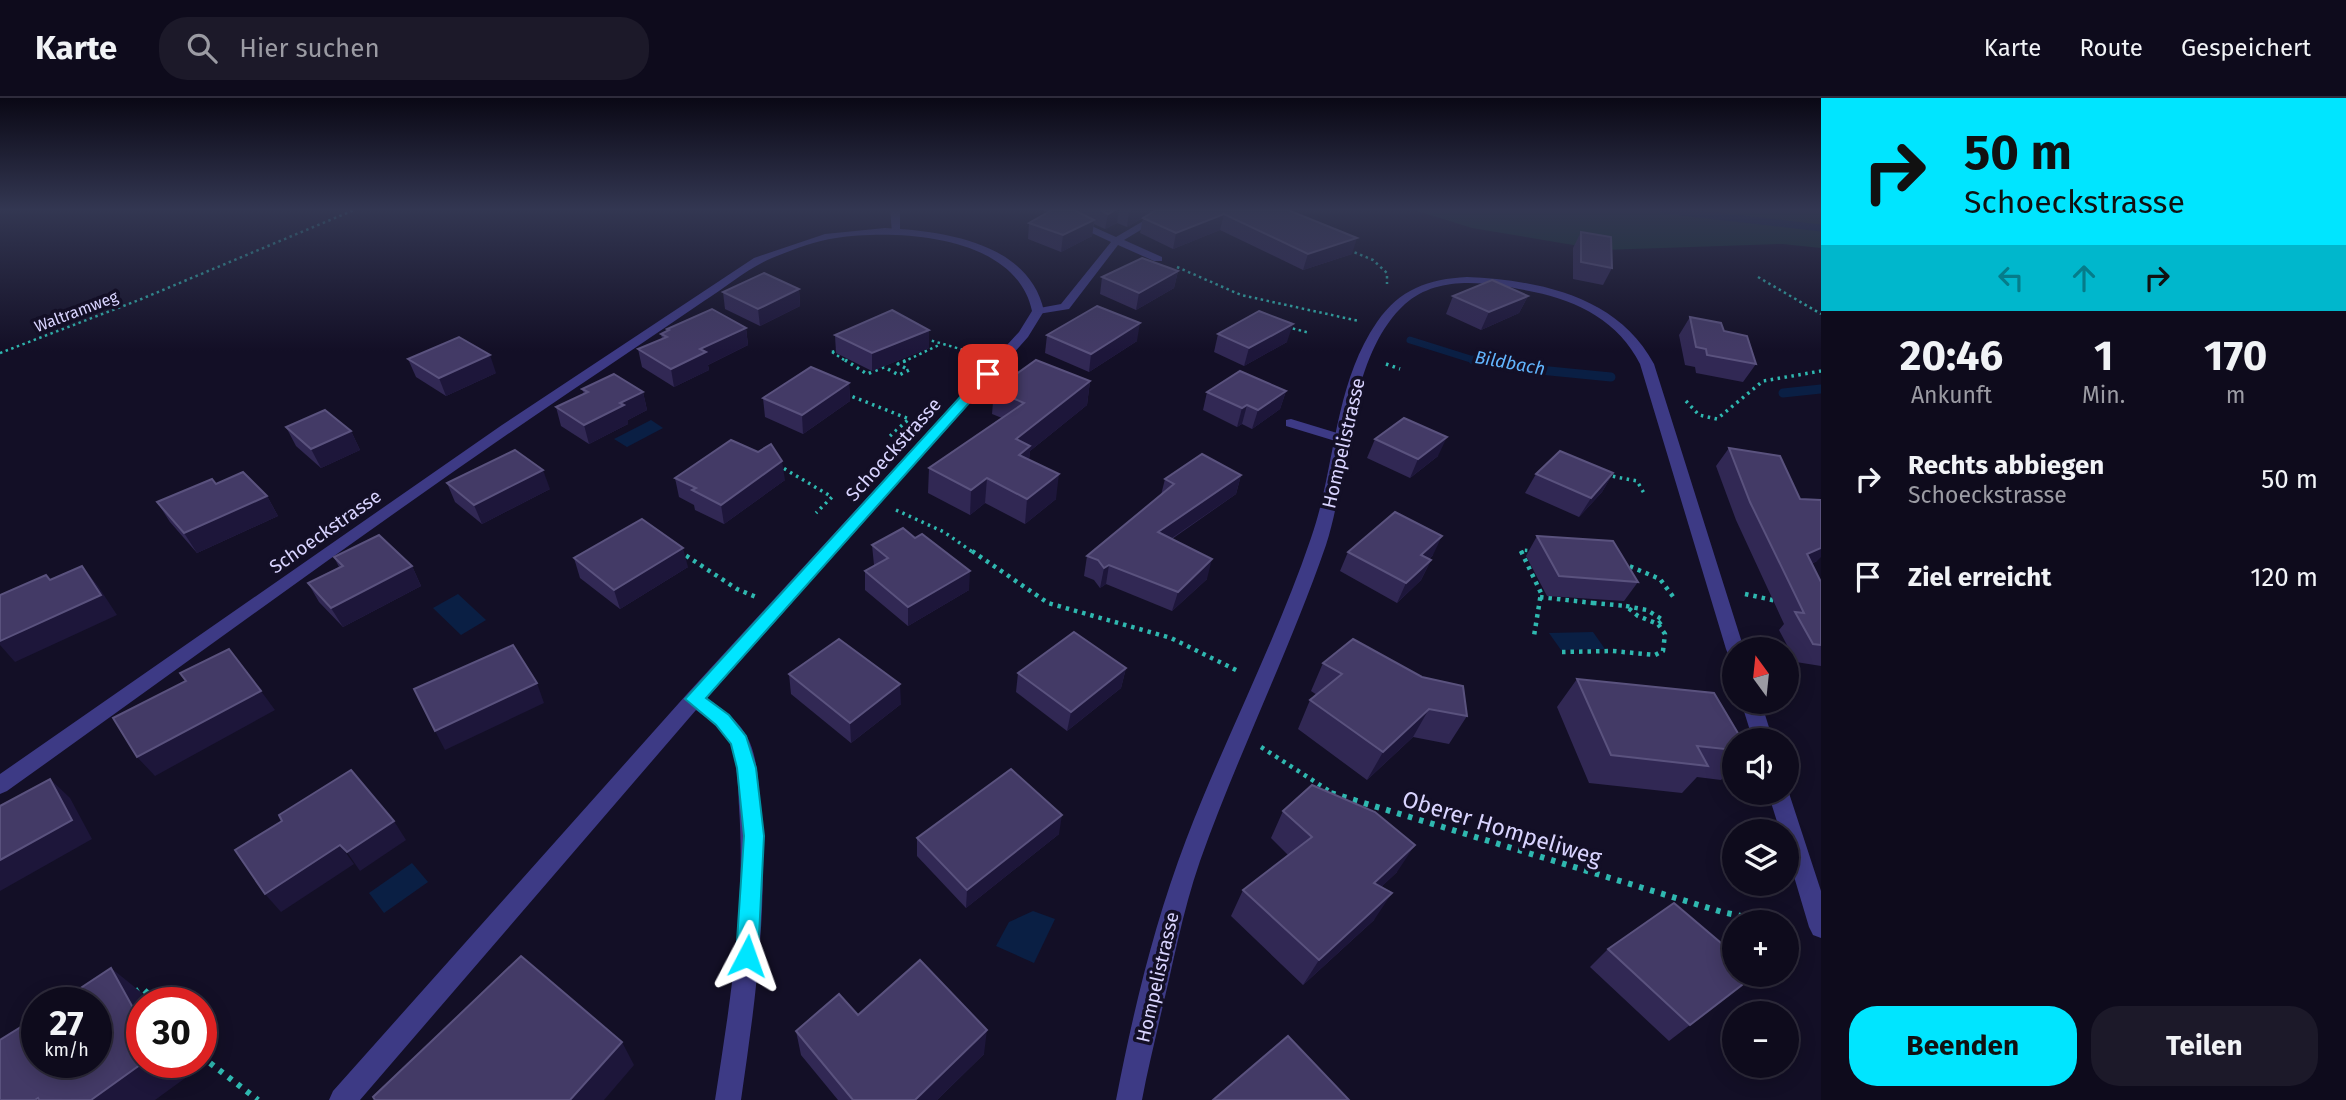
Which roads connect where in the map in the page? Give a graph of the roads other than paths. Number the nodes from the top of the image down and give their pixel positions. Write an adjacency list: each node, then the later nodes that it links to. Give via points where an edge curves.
1 (765, 257): 11 (street, Schoeckstrasse, via 507,428)
2 (999, 257): 6 (street, Schoeckstrasse, via 1031,287)
3 (1104, 257): 6 (lane, via 1065,307)
4 (1153, 257): 5 (lane)
5 (1158, 259)
6 (1038, 311): 10 (street, Schoeckstrasse, via 1024,334)
7 (1291, 424): 8 (lane)
8 (1342, 439): 9 (street, Hompelistrasse, via 1360,366 1382,326 1414,292 1458,281 1515,284 1578,301 1611,318 1641,348); 16 (street, Hompelistrasse, via 1332,495 1307,576 1240,732 1173,908)
9 (1731, 637)
10 (694, 699): 14 (street, Schoeckstrasse); 15 (street, via 722,720 739,742 754,836 747,956)
11 (0, 785)
12 (1783, 805): 13 (street)
13 (1821, 927)
14 (342, 1100)
15 (728, 1100)
16 (1129, 1100)

